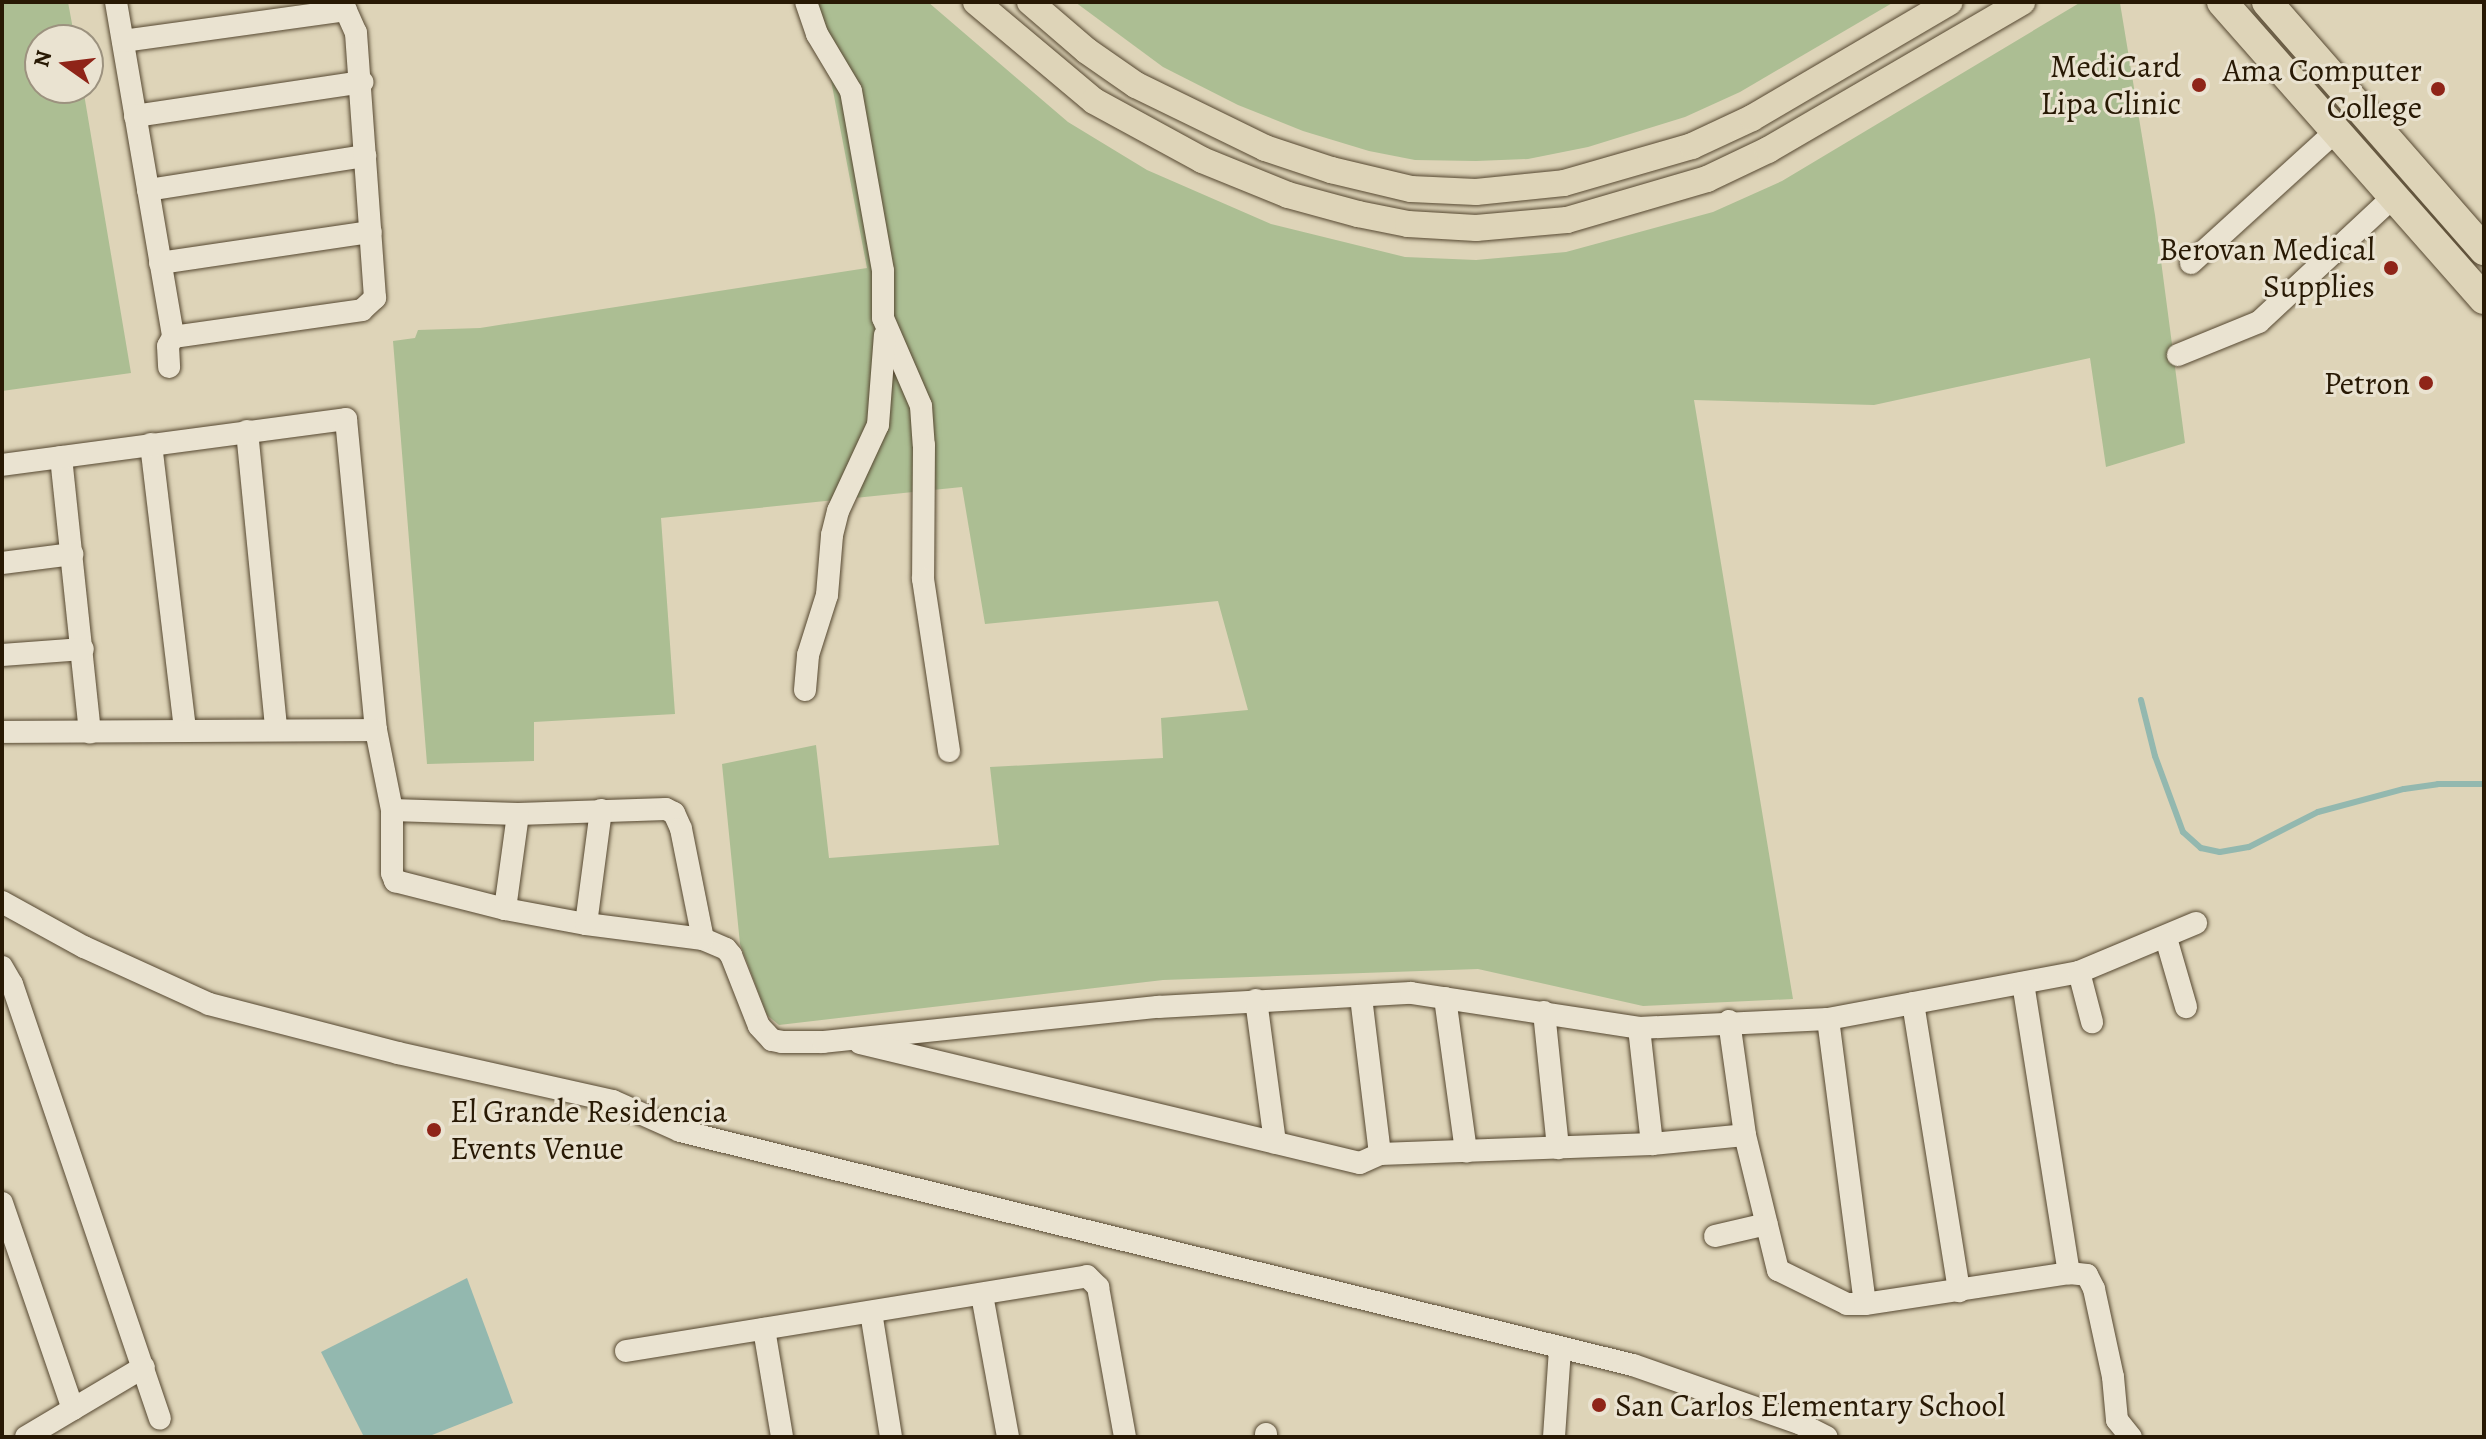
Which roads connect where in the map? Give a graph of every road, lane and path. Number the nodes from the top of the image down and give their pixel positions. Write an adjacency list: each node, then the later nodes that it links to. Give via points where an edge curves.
1 (116, 2): 10 (street)
2 (806, 2): 23 (street, via 812,25 854,102 883,271)
3 (976, 2): 6 (main road, via 1094,101 1215,166 1288,195 1358,214 1408,224 1476,228 1567,220 1707,179 1768,150)
4 (1030, 2): 5 (main road, via 1136,85 1265,148 1411,189 1476,192 1564,183 1692,146 1752,118)
5 (1950, 2)
6 (2022, 2)
7 (2222, 2): 13 (highway)
8 (2267, 2): 18 (highway)
9 (344, 6): 10 (street); 11 (street, via 356,33)
10 (123, 41): 12 (street)
11 (362, 82): 12 (street); 14 (street)
12 (135, 116): 15 (street)
13 (2336, 131): 16 (highway); 21 (street)
14 (365, 156): 15 (street); 17 (street)
15 (148, 190): 20 (street)
16 (2394, 196): 19 (highway); 25 (street, via 2259,322)
17 (371, 232): 20 (street); 24 (street, via 376,291 368,307)
18 (2477, 235): 19 (street)
19 (2441, 250): 22 (highway)
20 (160, 263): 24 (street)
21 (2191, 263)
22 (2484, 299)
23 (885, 326): 35 (street, via 878,425 838,511 827,595 808,655); 41 (street, via 923,418 923,579)
24 (173, 337): 26 (street)
25 (2178, 355)
26 (169, 367)
27 (247, 431): 28 (street); 36 (street); 38 (street, via 346,419)
28 (151, 444): 29 (street); 37 (street)
29 (61, 457): 30 (street); 31 (street)
30 (2, 465)
31 (72, 554): 32 (street); 33 (street)
32 (2, 563)
33 (83, 649): 34 (street); 40 (street)
34 (2, 655)
35 (805, 690)
36 (276, 727): 37 (street); 38 (street)
37 (185, 729): 40 (street)
38 (376, 730): 42 (street)
39 (2, 732): 40 (street)
40 (90, 732)
41 (949, 751)
42 (392, 810): 44 (street); 46 (street, via 395,881)
43 (601, 810): 44 (street); 48 (street); 50 (street, via 674,813)
44 (518, 814): 46 (street)
45 (2, 902): 80 (street, via 84,947 209,1004 613,1101 680,1131)
46 (505, 909): 48 (street)
47 (2196, 923): 49 (street)
48 (586, 924): 50 (street)
49 (2166, 938): 52 (street); 58 (street)
50 (703, 939): 64 (street, via 731,955 766,1035 788,1043)
51 (2, 967): 82 (street)
52 (2079, 972): 53 (street); 62 (street)
53 (2023, 983): 57 (street); 74 (street)
54 (1361, 997): 55 (street, via 1411,993); 56 (street); 70 (street)
55 (1445, 998): 59 (street); 69 (street)
56 (1256, 1000): 64 (street); 66 (street)
57 (1913, 1003): 60 (street); 75 (street)
58 (2186, 1007)
59 (1544, 1012): 63 (street); 68 (street)
60 (1828, 1019): 61 (street); 77 (street)
61 (1729, 1021): 63 (street); 65 (street)
62 (2092, 1022)
63 (1639, 1028): 67 (street)
64 (844, 1039): 66 (street)
65 (1745, 1135): 67 (street); 72 (street)
66 (1275, 1143): 70 (street, via 1360,1163)
67 (1652, 1144): 68 (street)
68 (1558, 1148): 69 (street)
69 (1466, 1152): 70 (street)
70 (1380, 1154)
71 (2, 1203): 83 (street)
72 (1767, 1224): 73 (street); 77 (street, via 1778,1270 1786,1277 1847,1304)
73 (1715, 1236)
74 (2069, 1273): 75 (street); 92 (street, via 2087,1275 2092,1282)
75 (1959, 1291): 77 (street)
76 (982, 1295): 78 (street); 88 (street); 89 (street, via 1087,1276 1095,1280)
77 (1865, 1304)
78 (871, 1312): 79 (street); 87 (street)
79 (764, 1329): 81 (street); 86 (street)
80 (1560, 1348): 90 (street); 91 (street, via 1633,1365)
81 (626, 1351)
82 (144, 1367): 83 (street); 84 (street)
83 (73, 1409): 85 (street)
84 (160, 1418)
85 (26, 1437)
86 (782, 1437)
87 (891, 1437)
88 (1008, 1437)
89 (1125, 1437)
90 (1554, 1437)
91 (1827, 1437)
92 (2133, 1437)

